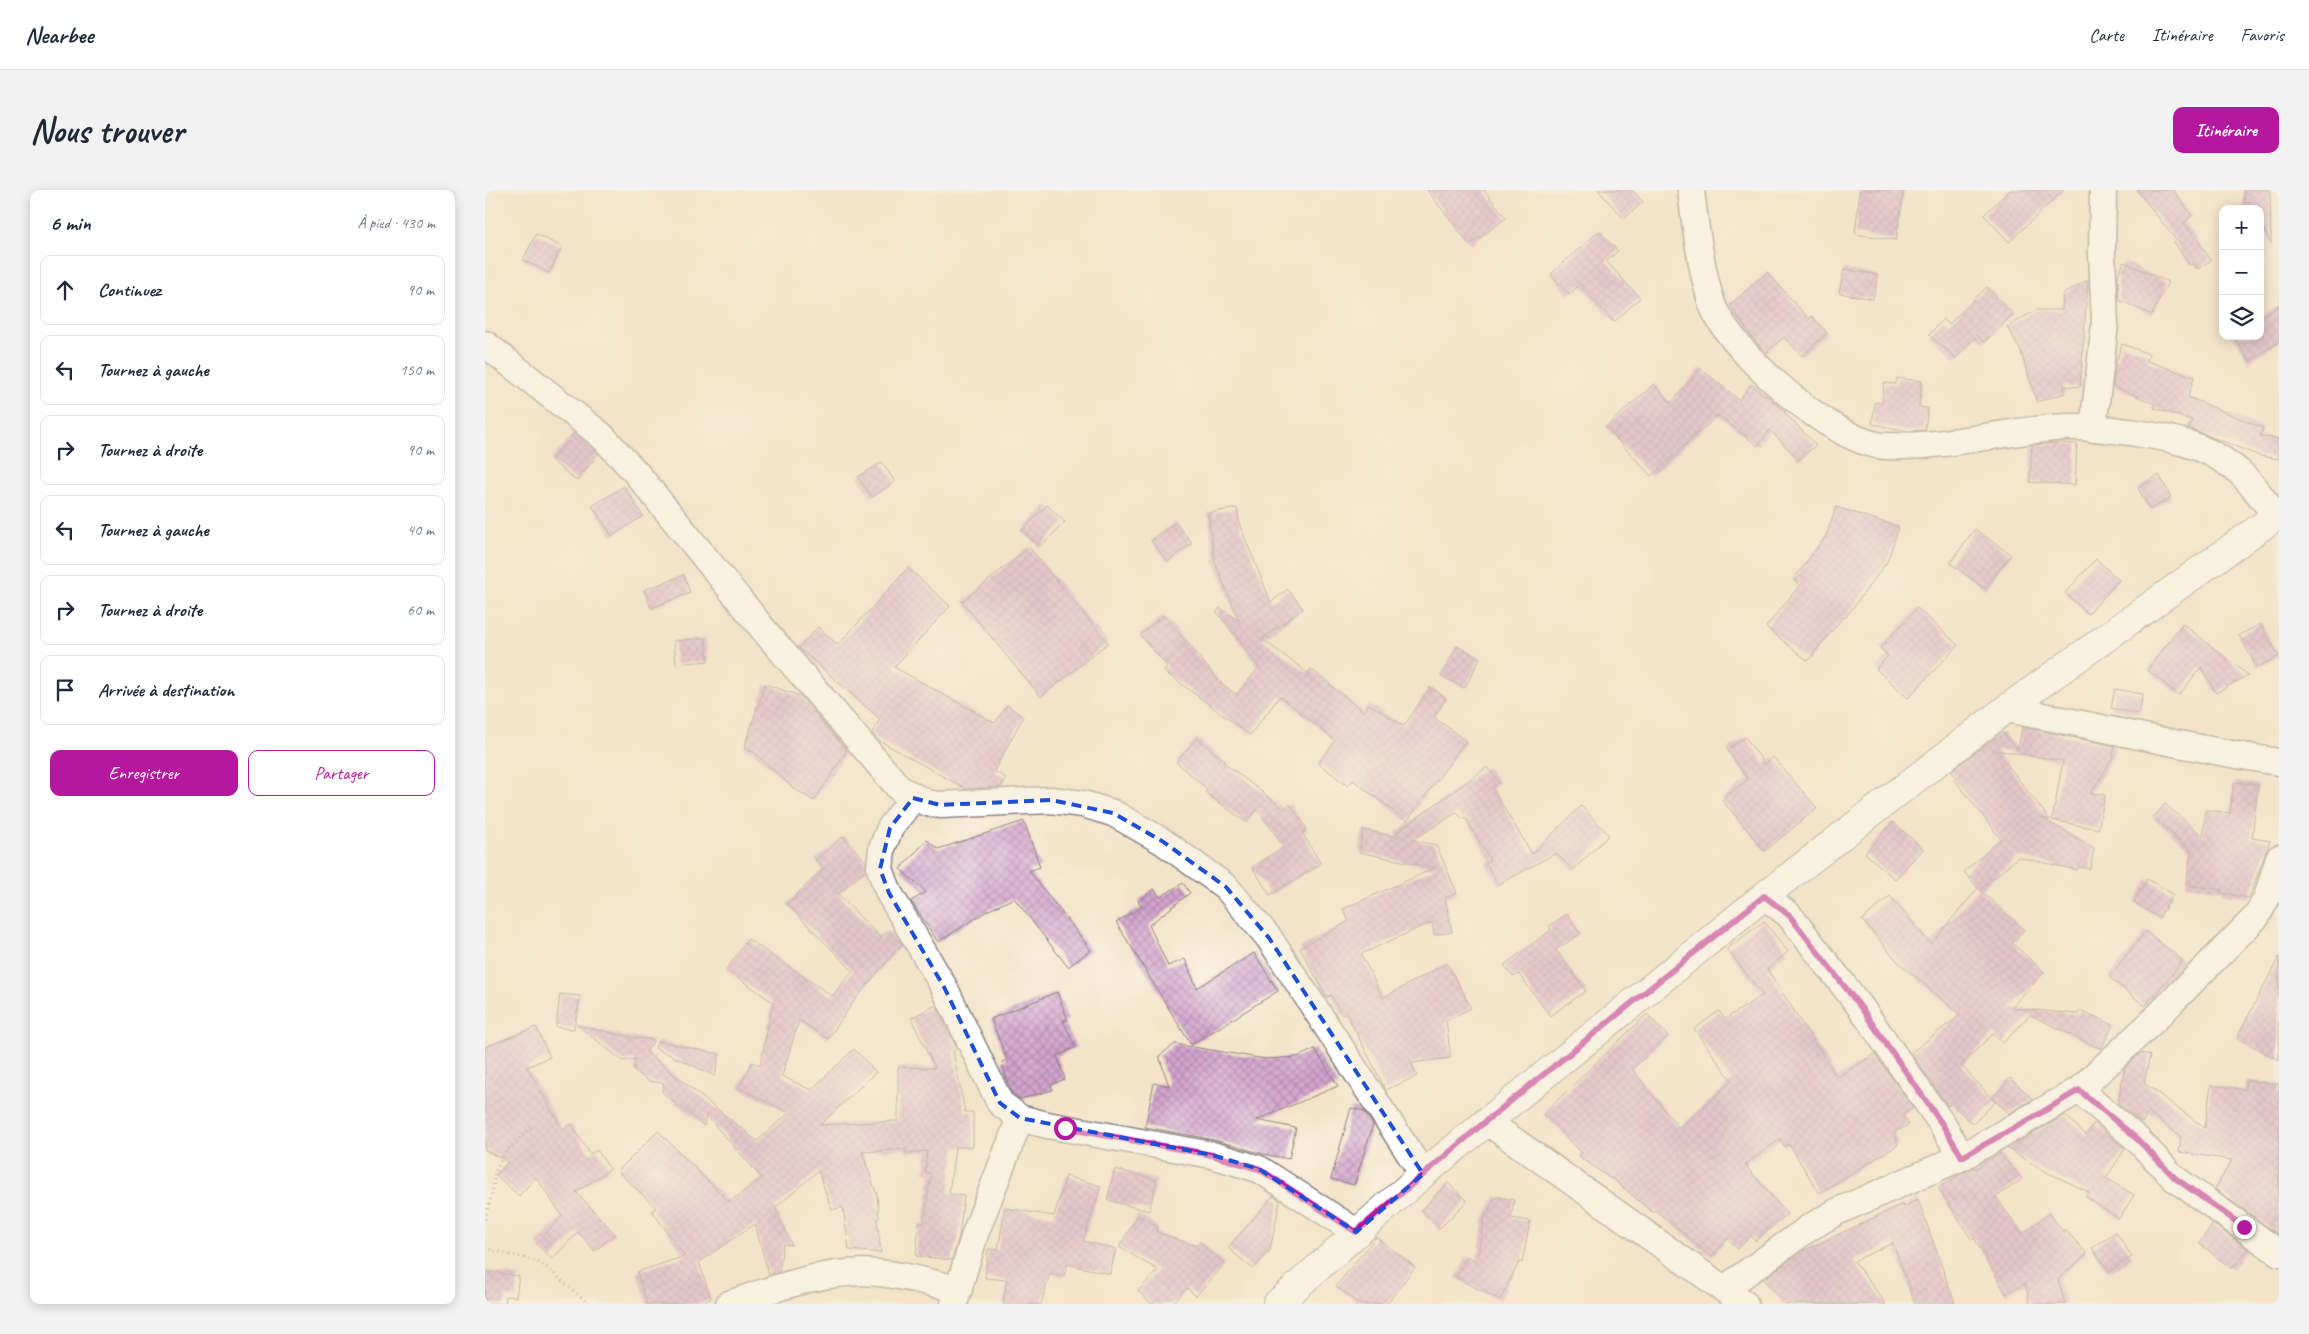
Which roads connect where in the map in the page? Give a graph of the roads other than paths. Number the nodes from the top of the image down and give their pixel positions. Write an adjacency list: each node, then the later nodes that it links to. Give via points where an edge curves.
1 (1691, 190): 4 (street, via 1695,226 1713,305 1729,335 1754,363 1834,428 1856,440 1885,446 2069,427)
2 (2103, 190): 4 (street, via 2105,324)
3 (485, 344): 8 (street, via 602,436 637,474 780,650 900,789)
4 (2093, 429): 5 (street, via 2164,436 2201,447 2235,468)
5 (2278, 515): 6 (street)
6 (2006, 709): 7 (street, via 2195,749); 10 (street)
7 (2279, 762)
8 (913, 798): 12 (street, via 890,828 882,848 880,869 889,893 944,987 1000,1103); 15 (street, via 940,805 1051,800 1083,804 1113,813 1162,841 1226,887 1269,938)
9 (2279, 858): 11 (street, via 2267,897 2257,916 2153,1022)
10 (1764, 896): 13 (street); 14 (street, via 1789,915 1862,1009)
11 (2079, 1090): 14 (street); 17 (street, via 2137,1139 2175,1178)
12 (1020, 1118): 16 (street, via 1212,1155 1259,1169); 19 (street, via 975,1234)
13 (1486, 1121): 15 (street); 18 (street)
14 (1962, 1157): 18 (street, via 1836,1212)
15 (1423, 1174): 16 (street)
16 (1356, 1232): 21 (street)
17 (2279, 1253)
18 (1724, 1289): 22 (street)
19 (956, 1297): 20 (street, via 886,1274 848,1273 797,1282)
20 (729, 1304)
21 (1277, 1304)
22 (1745, 1304)

